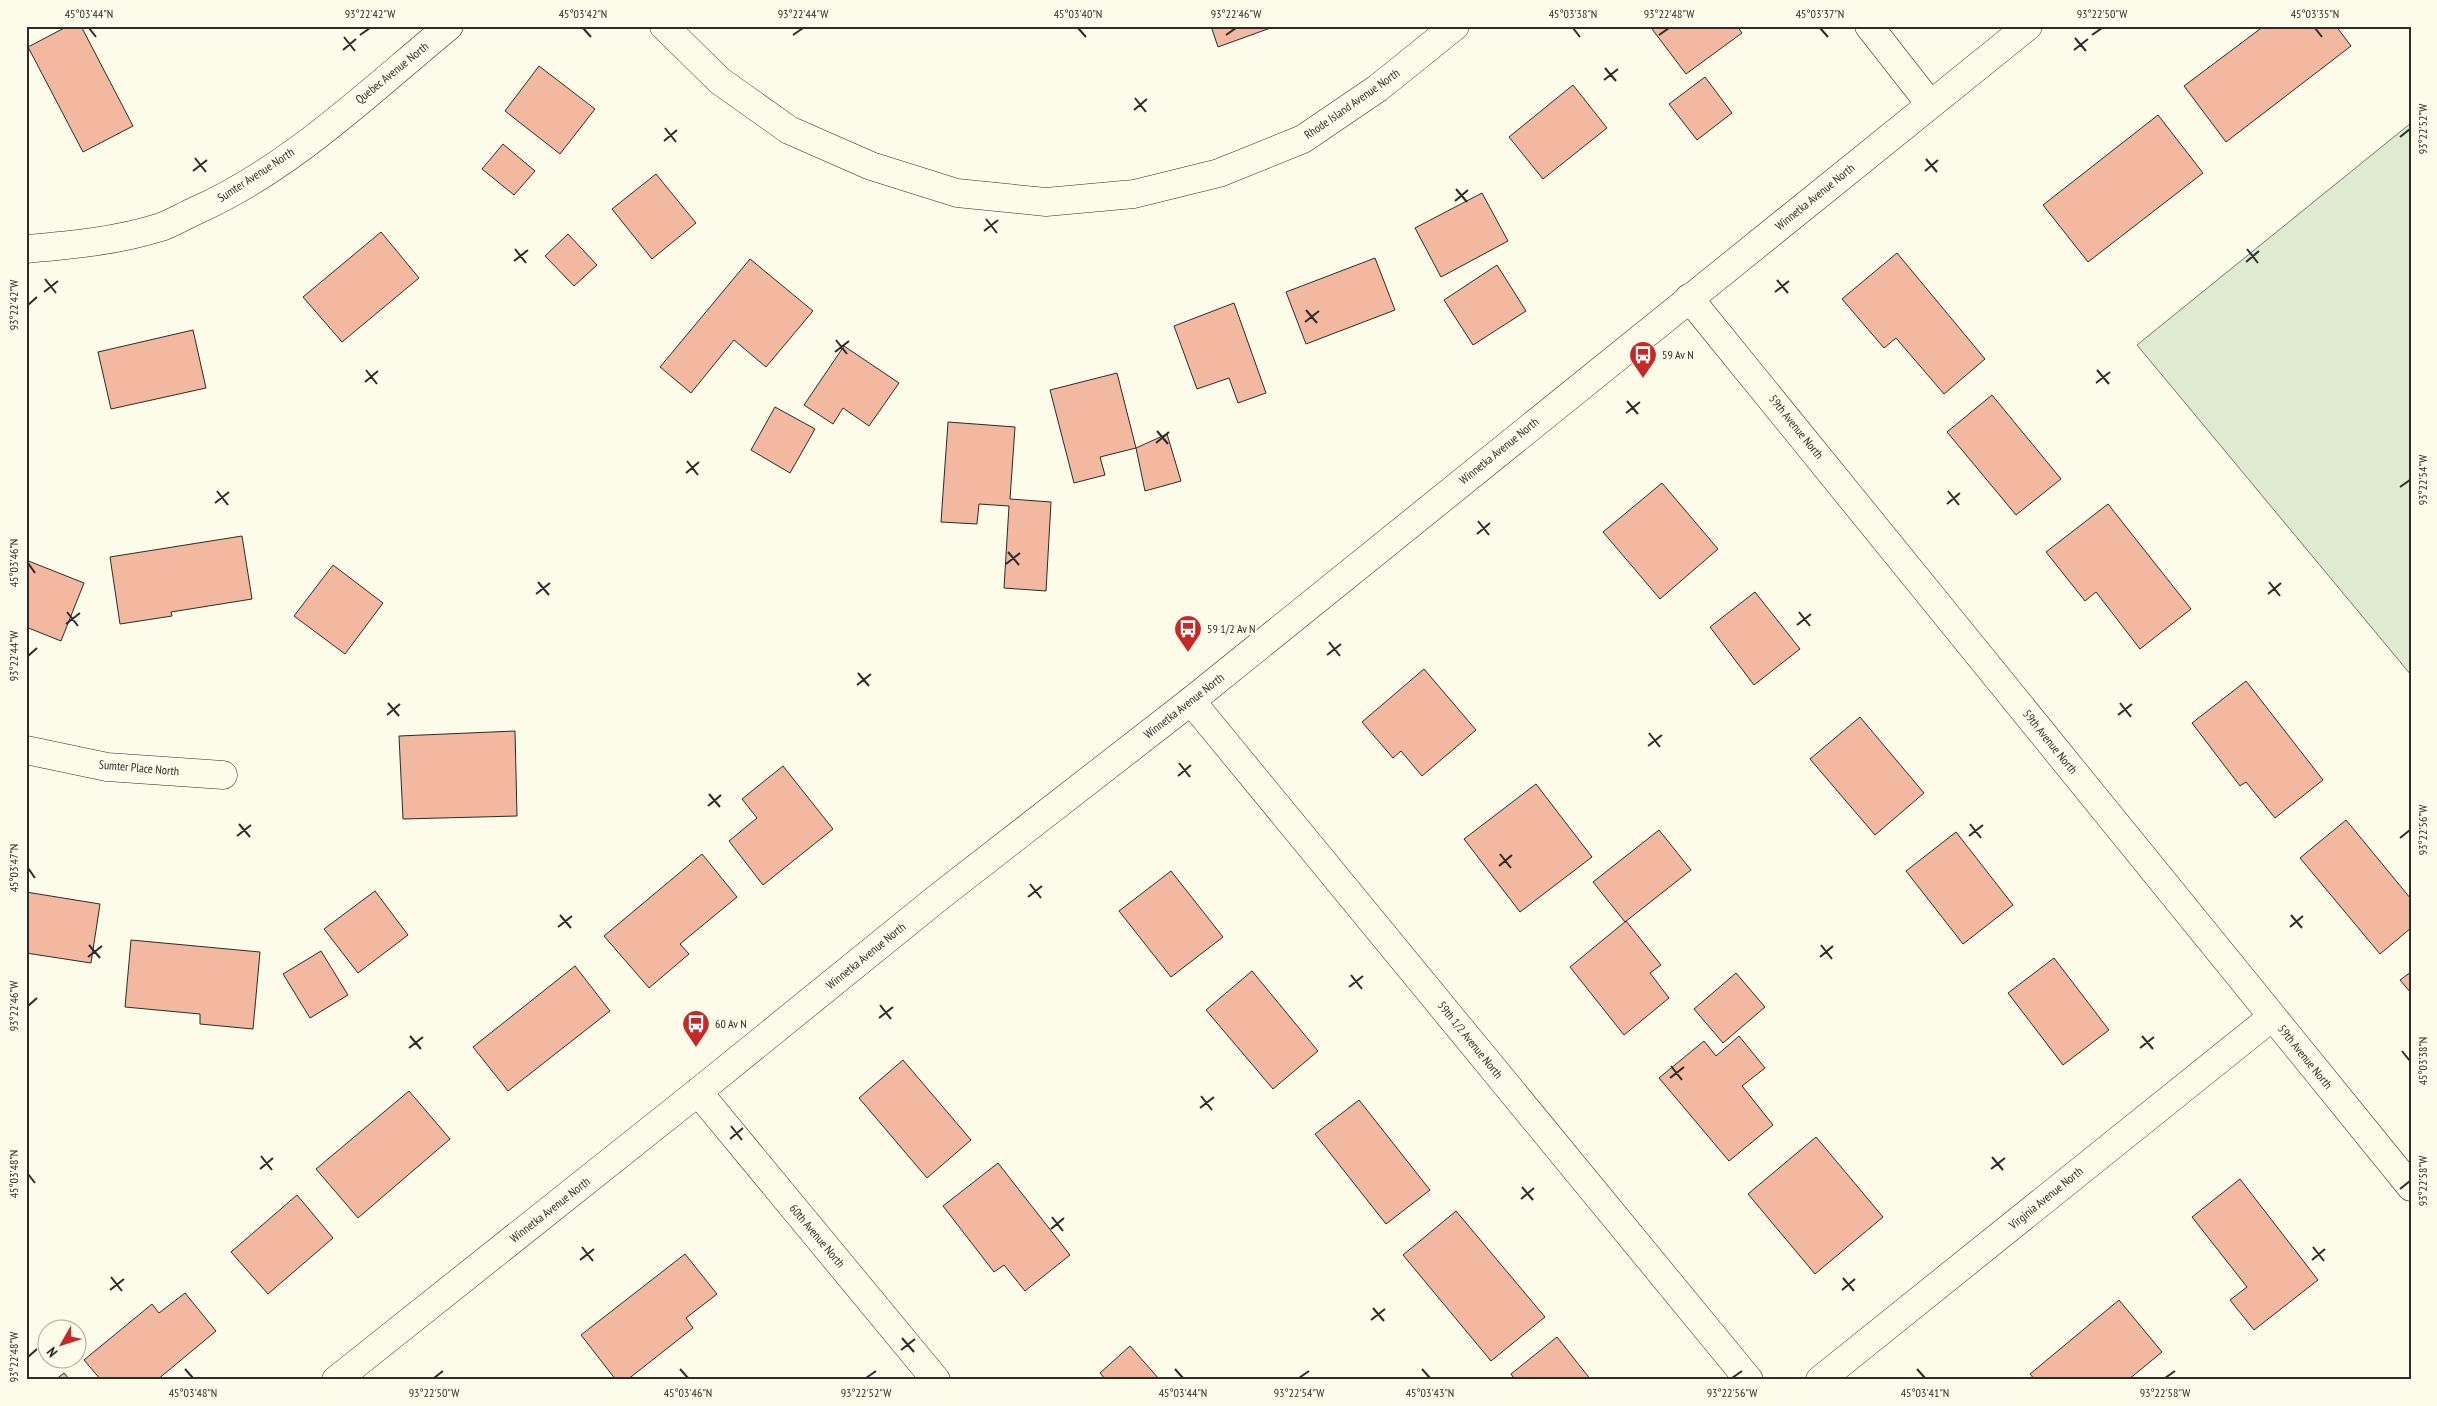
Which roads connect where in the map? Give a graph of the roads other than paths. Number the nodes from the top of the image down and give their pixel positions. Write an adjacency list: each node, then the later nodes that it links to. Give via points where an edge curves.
1 (449, 26): 7 (street, Quebec Avenue North)
2 (664, 26): 3 (street, Rhode Island Avenue North, via 720,81 789,130 871,166 957,193 1046,202 1134,194 1219,173 1303,139 1378,88)
3 (1455, 26)
4 (1869, 26): 6 (street)
5 (2028, 26): 6 (street, Winnetka Avenue North)
6 (1930, 104): 9 (street, Winnetka Avenue North)
7 (335, 120): 8 (street, Sumter Avenue North, via 228,196 162,226 92,244)
8 (26, 249)
9 (1689, 298): 10 (street, Winnetka Avenue North); 13 (street, 59th Avenue North)
10 (1191, 701): 14 (street, Winnetka Avenue North, via 940,896); 18 (street, 59th 1/2 Avenue North)
11 (26, 750): 12 (street, Sumter Place North, via 107,767)
12 (223, 774)
13 (2272, 1017): 15 (street, 59th Avenue North); 19 (street, Virginia Avenue North)
14 (698, 1092): 16 (street, Winnetka Avenue North); 17 (street, 60th Avenue North)
15 (2411, 1187)
16 (336, 1380)
17 (936, 1380)
18 (1749, 1380)
19 (1820, 1380)

